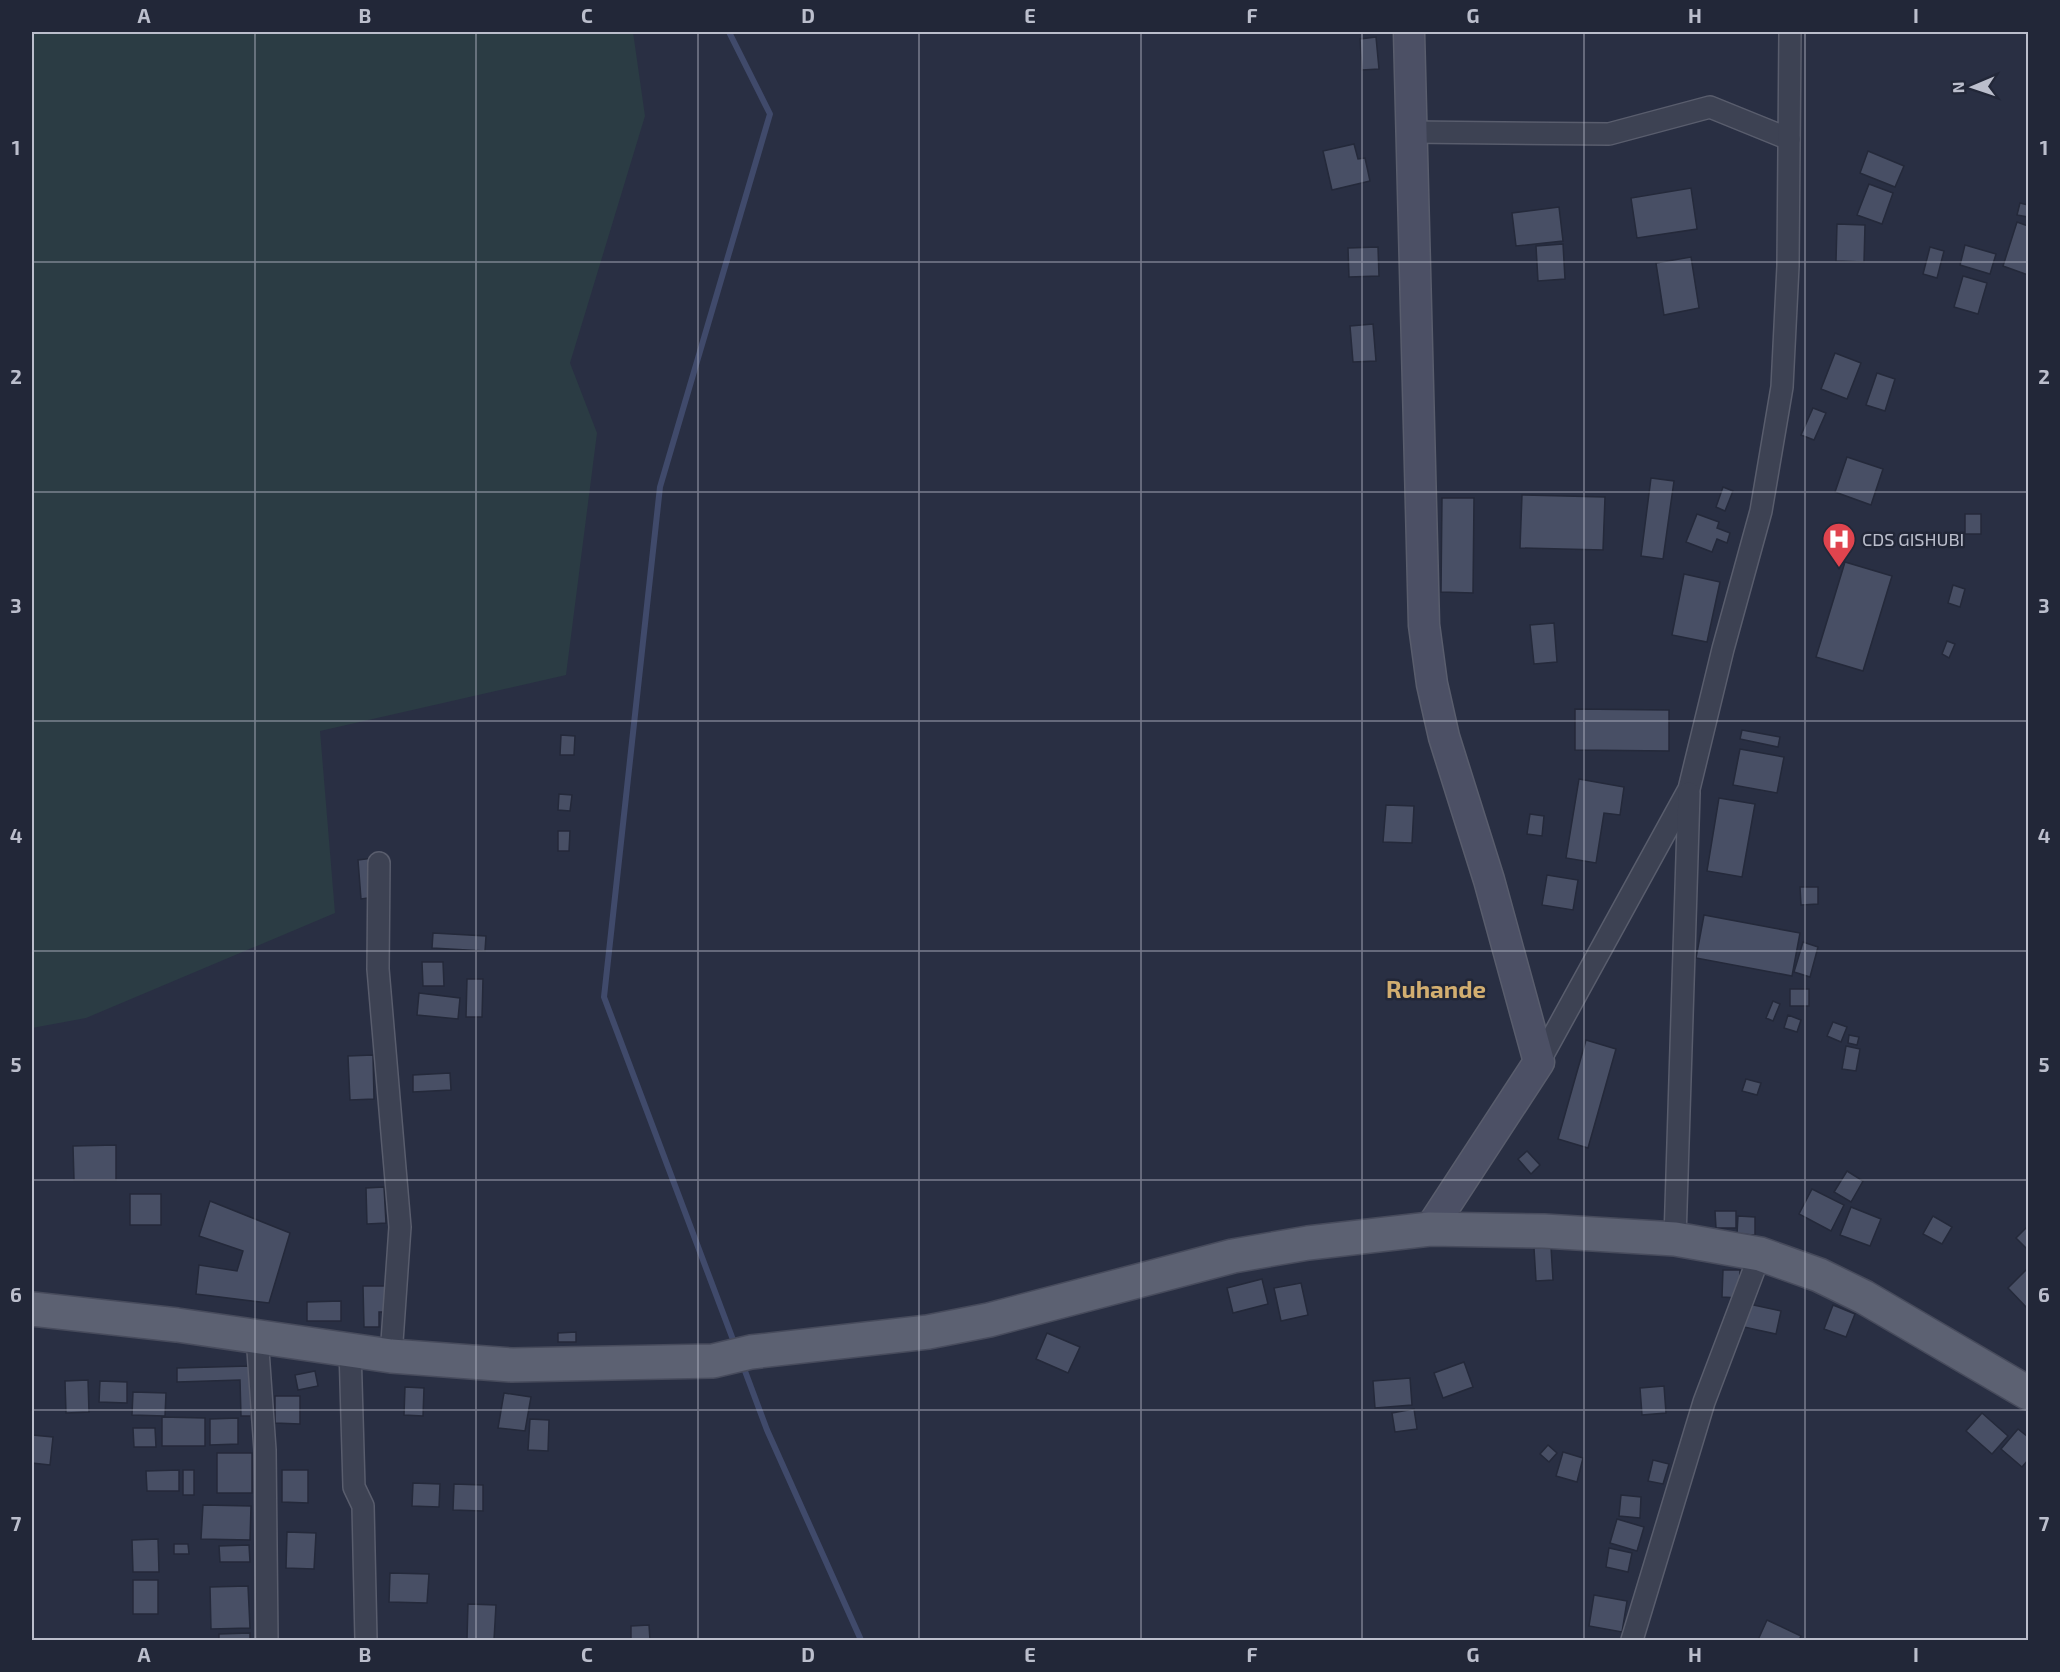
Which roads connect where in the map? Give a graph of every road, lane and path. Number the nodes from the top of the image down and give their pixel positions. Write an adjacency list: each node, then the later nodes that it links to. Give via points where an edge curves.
1 (1410, 32): 3 (main road)
2 (1790, 32): 4 (street)
3 (1412, 132): 4 (street, via 1609,134 1710,106); 7 (main road, via 1424,625 1430,672 1444,737 1489,880)
4 (1789, 139): 5 (street, via 1782,387 1761,511)
5 (1689, 789): 7 (street); 9 (street)
6 (379, 863): 14 (street, via 378,969 400,1227)
7 (1539, 1062): 8 (main road)
8 (1430, 1229): 9 (main road); 14 (main road, via 1233,1256 989,1320 928,1332 751,1352 713,1361 512,1365)
9 (1675, 1239): 10 (main road)
10 (1760, 1254): 15 (main road, via 1819,1275 1864,1297); 18 (street, via 1704,1402)
11 (32, 1309): 12 (main road)
12 (257, 1336): 13 (main road); 16 (street, via 265,1450)
13 (350, 1348): 14 (main road); 17 (street, via 354,1487 363,1506)
14 (391, 1356)
15 (2028, 1393)
16 (267, 1641)
17 (366, 1641)
18 (1632, 1641)

